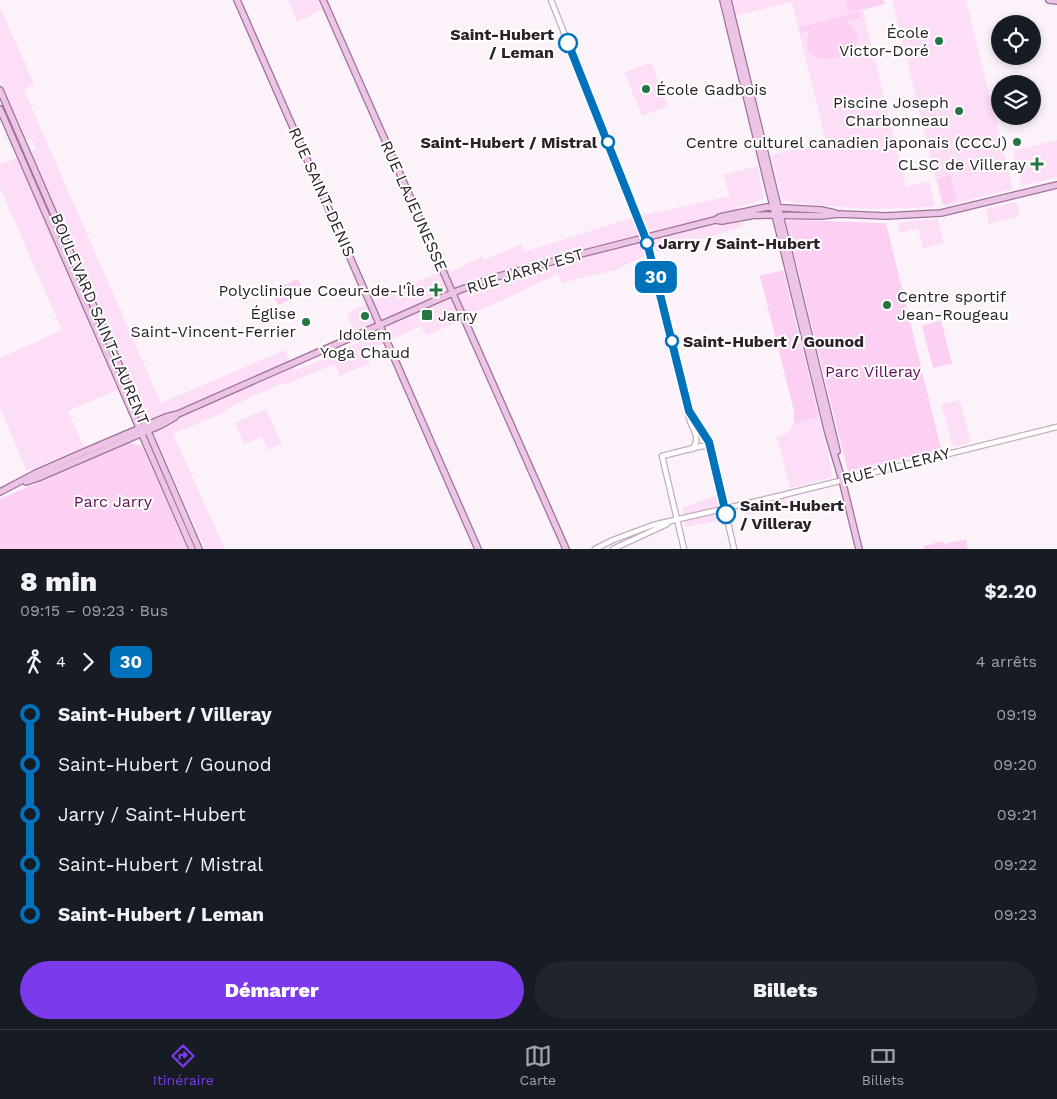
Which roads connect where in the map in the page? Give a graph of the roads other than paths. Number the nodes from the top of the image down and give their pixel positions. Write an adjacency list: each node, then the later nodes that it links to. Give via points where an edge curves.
1 (237, 0): 17 (main road, RUE SAINT-DENIS)
2 (323, 0): 16 (main road, RUE LAJEUNESSE)
3 (550, 0): 15 (street)
4 (723, 0): 11 (main road)
5 (728, 0): 11 (main road)
6 (1048, 0): 7 (main road)
7 (1057, 1)
8 (0, 90): 20 (main road, BOULEVARD SAINT-LAURENT)
9 (0, 109): 21 (main road, BOULEVARD SAINT-LAURENT)
10 (1057, 185): 12 (main road, RUE JARRY EST, via 941,213)
11 (776, 207): 12 (main road, RUE JARRY EST); 13 (main road); 14 (main road, RUE JARRY EST, via 749,209)
12 (839, 214): 13 (main road, RUE JARRY EST)
13 (778, 215): 14 (main road, RUE JARRY EST); 24 (main road, via 833,432)
14 (715, 220): 15 (main road, RUE JARRY EST)
15 (645, 237): 16 (main road, RUE JARRY EST, via 492,278); 18 (street)
16 (453, 293): 17 (main road, RUE JARRY EST); 31 (main road, RUE LAJEUNESSE)
17 (380, 325): 20 (main road, RUE JARRY EST, via 178,414 168,422); 30 (main road, RUE SAINT-DENIS)
18 (689, 411): 22 (street, via 697,438); 23 (street)
19 (1057, 427): 24 (street, RUE VILLERAY)
20 (147, 428): 21 (main road, RUE JARRY EST); 29 (main road, BOULEVARD SAINT-LAURENT)
21 (140, 431): 25 (main road, RUE JARRY EST); 28 (main road, BOULEVARD SAINT-LAURENT)
22 (692, 448): 23 (street); 27 (street, via 662,456)
23 (711, 448): 26 (street)
24 (842, 480): 26 (street, RUE VILLERAY); 36 (main road)
25 (0, 492)
26 (725, 509): 27 (street, RUE VILLERAY); 35 (street)
27 (678, 519): 32 (street, RUE VILLERAY, via 647,527); 33 (street, RUE VILLERAY); 34 (street)
28 (192, 549)
29 (199, 549)
30 (478, 549)
31 (566, 549)
32 (595, 549)
33 (614, 549)
34 (684, 549)
35 (734, 549)
36 (859, 549)

